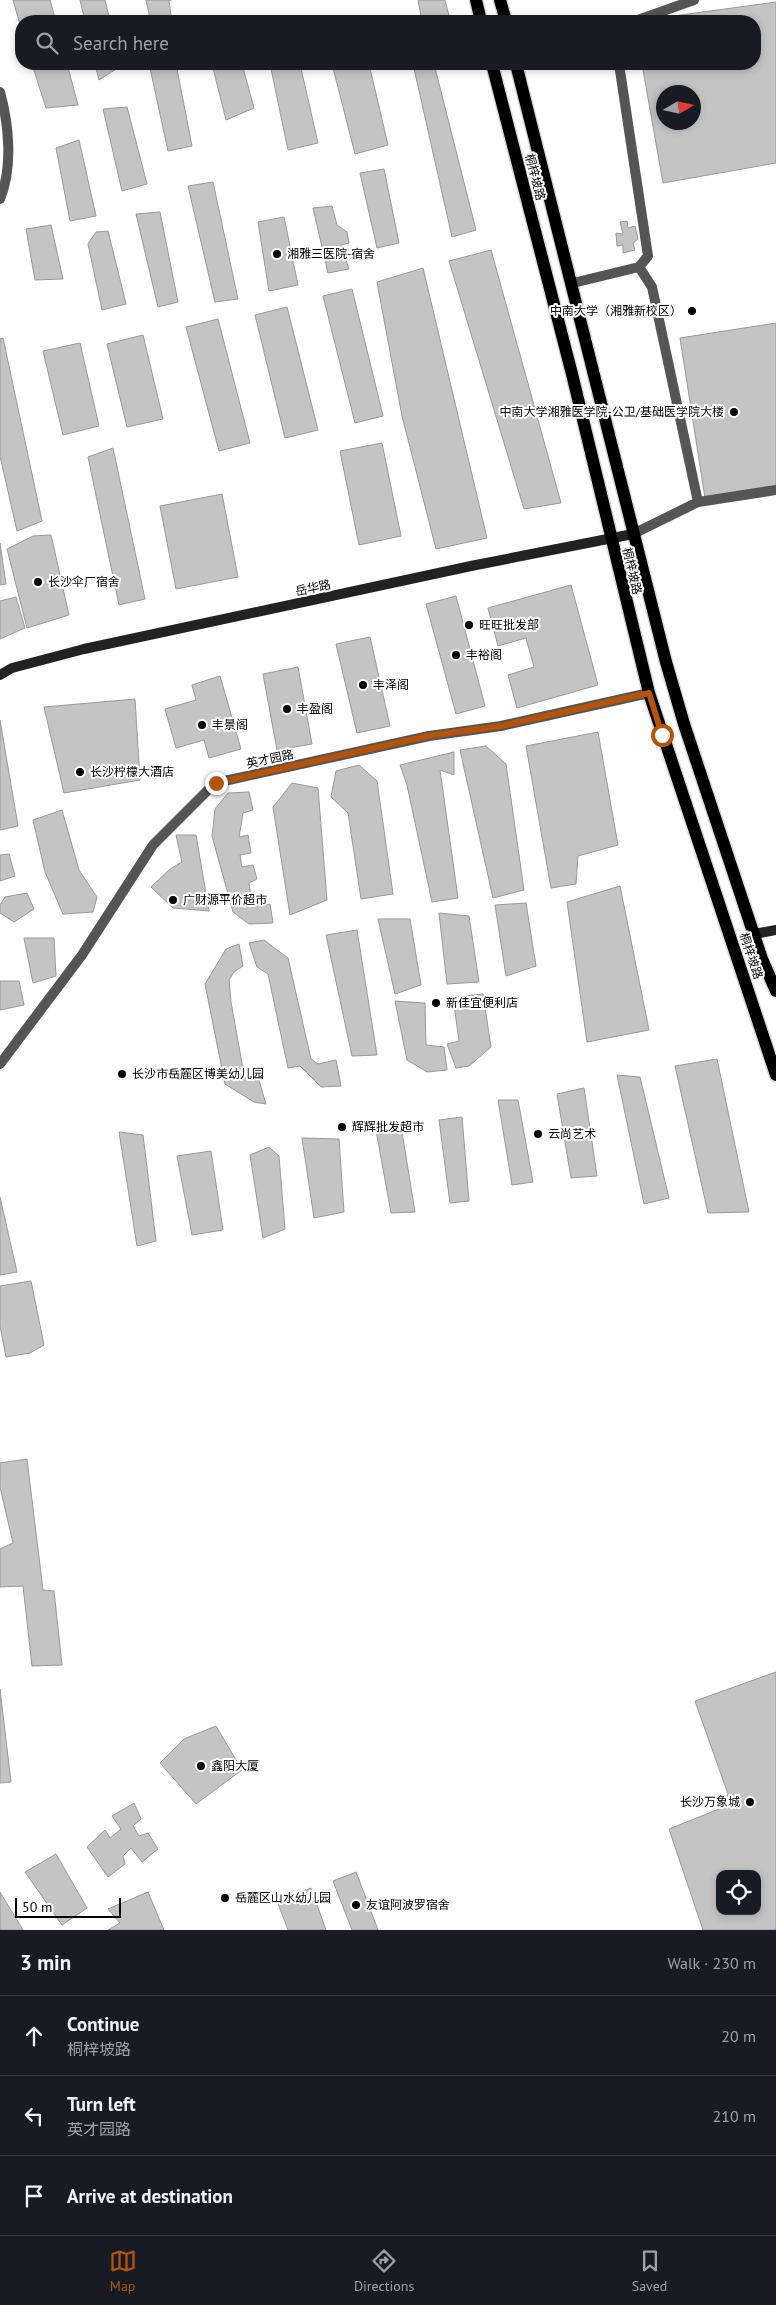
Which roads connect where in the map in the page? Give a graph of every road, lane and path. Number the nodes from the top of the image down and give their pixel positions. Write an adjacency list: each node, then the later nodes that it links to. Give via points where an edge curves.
1 (476, 0): 4 (main road)
2 (500, 0): 5 (main road)
3 (694, 0): 6 (street)
4 (480, 15)
5 (504, 15)
6 (652, 15)
7 (494, 70): 17 (main road, 桐梓坡路)
8 (518, 70): 13 (main road, 桐梓坡路)
9 (619, 70): 12 (street, via 648,256)
10 (0, 92): 11 (street, via 6,112 9,144)
11 (0, 199)
12 (639, 267): 13 (street); 15 (street, via 652,287)
13 (573, 284): 16 (main road, 桐梓坡路)
14 (776, 490): 15 (street)
15 (698, 502): 16 (street)
16 (633, 534): 17 (street, 岳华路); 21 (main road, 桐梓坡路, via 684,724)
17 (611, 540): 18 (street, 岳华路, via 471,566 84,649 12,668); 19 (main road, 桐梓坡路)
18 (0, 675)
19 (649, 693): 23 (street, 英才园路, via 501,726 428,736 216,783 153,845 82,955); 24 (main road, 桐梓坡路)
20 (776, 930): 21 (street)
21 (754, 934): 22 (main road, 桐梓坡路)
22 (776, 991)
23 (0, 1064)
24 (776, 1075)

